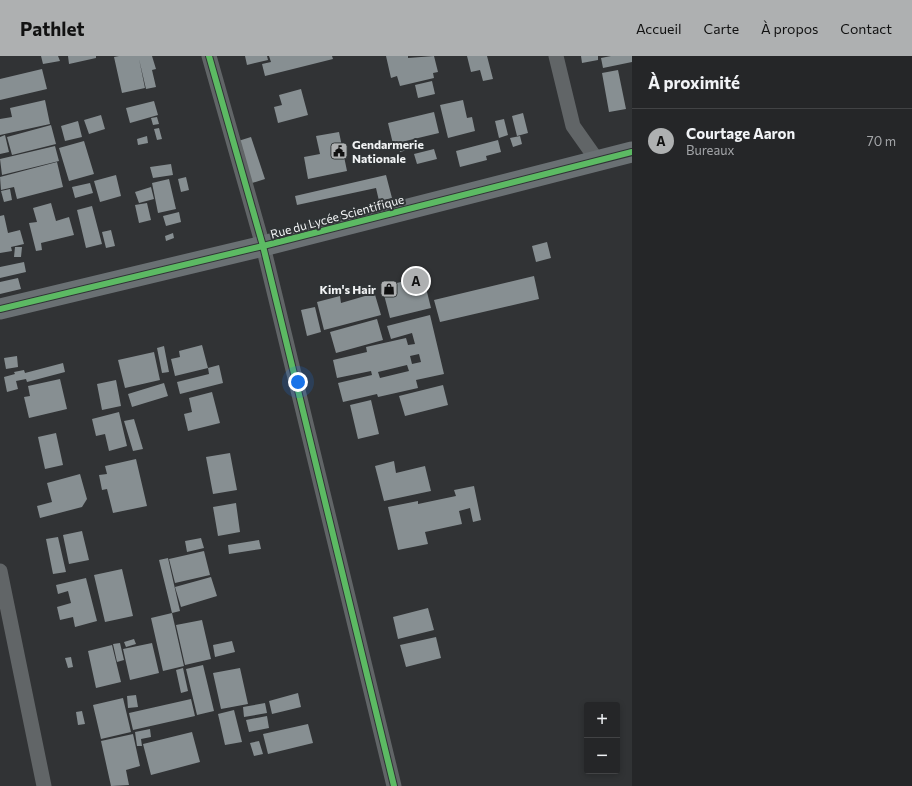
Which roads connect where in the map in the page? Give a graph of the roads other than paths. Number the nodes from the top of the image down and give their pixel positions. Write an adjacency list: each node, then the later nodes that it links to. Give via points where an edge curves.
1 (209, 56): 5 (street)
2 (556, 56): 4 (street, via 573,126)
3 (632, 152): 4 (street, Rue du Lycée Scientifique)
4 (597, 160): 5 (street, Rue du Lycée Scientifique)
5 (264, 246): 6 (street, Rue du Lycée Scientifique); 8 (street)
6 (0, 309)
7 (0, 571): 9 (street)
8 (390, 785)
9 (44, 786)

